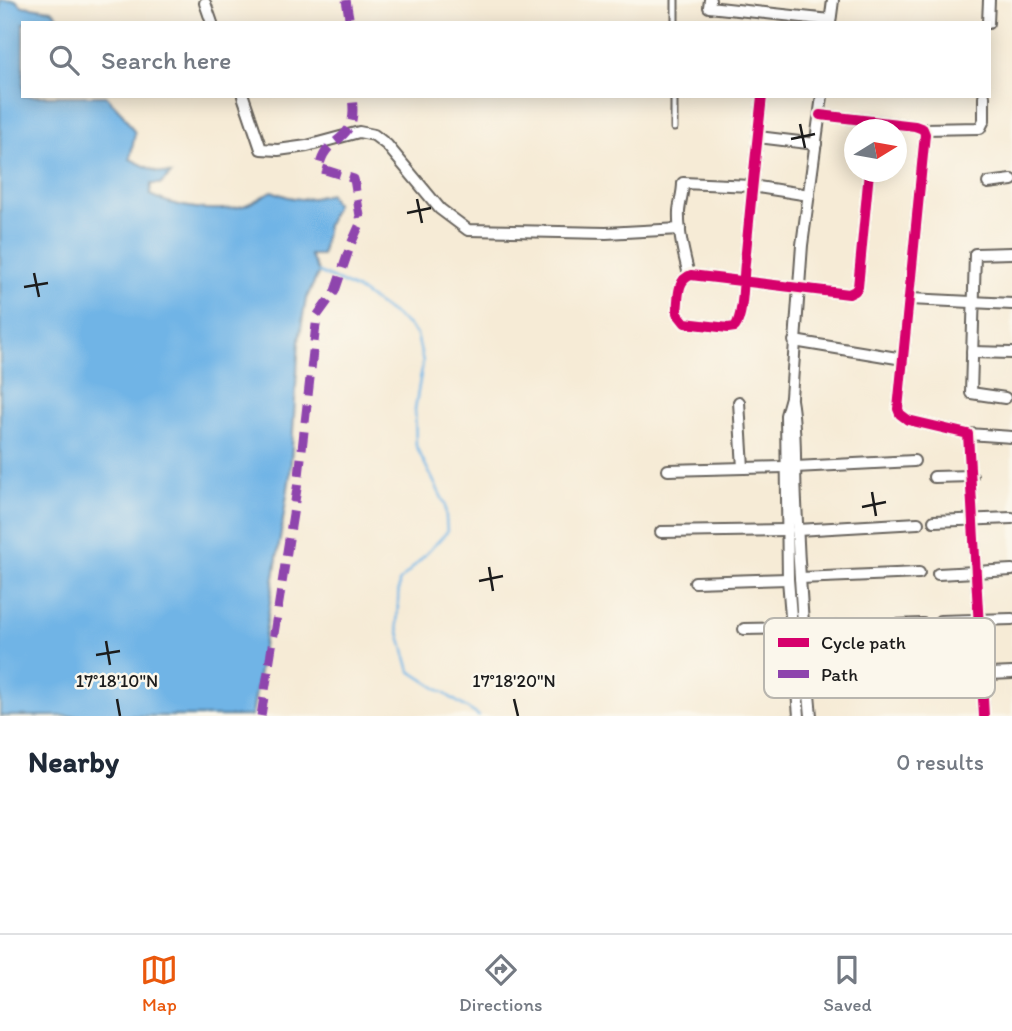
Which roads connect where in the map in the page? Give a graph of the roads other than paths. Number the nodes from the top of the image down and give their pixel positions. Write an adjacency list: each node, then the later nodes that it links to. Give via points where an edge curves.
1 (675, 0): 8 (lane)
2 (710, 0): 6 (street, via 709,7)
3 (833, 0): 9 (street)
4 (989, 0): 10 (street)
5 (205, 3): 7 (street)
6 (771, 18): 9 (street)
7 (211, 21)
8 (675, 21)
9 (830, 21)
10 (988, 21)
11 (244, 98): 28 (street, via 261,149 307,146 359,132 374,135 440,209 468,230 606,233)
12 (674, 98): 19 (lane)
13 (762, 98): 21 (street)
14 (822, 98): 16 (street)
15 (984, 98): 20 (street, via 980,128)
16 (820, 115): 17 (street); 22 (street)
17 (844, 120)
18 (907, 125): 20 (street)
19 (674, 128)
20 (923, 129): 33 (street, via 926,140)
21 (758, 137): 22 (street); 26 (street)
22 (816, 144): 27 (street)
23 (1012, 180): 25 (street)
24 (868, 182): 32 (street, via 858,287 849,293)
25 (988, 183)
26 (752, 186): 27 (street); 28 (street, via 683,183); 31 (street)
27 (809, 195): 32 (street)
28 (680, 229): 30 (street)
29 (1012, 253): 34 (street, via 975,254)
30 (689, 275): 31 (street); 31 (street, via 681,282 680,319 729,328 739,321)
31 (743, 281): 32 (street)
32 (798, 289): 36 (street)
33 (910, 299): 34 (street); 39 (street)
34 (973, 302): 35 (street); 37 (street)
35 (1012, 304)
36 (794, 341): 39 (street); 45 (street)
37 (972, 352): 38 (street); 40 (street, via 971,393)
38 (1012, 353)
39 (903, 359): 42 (street, via 900,414)
40 (1005, 398)
41 (738, 402): 46 (street)
42 (968, 434): 43 (street); 48 (street)
43 (1012, 437)
44 (914, 461): 45 (street)
45 (790, 467): 46 (street); 54 (street)
46 (743, 468): 47 (street)
47 (668, 470)
48 (972, 476): 49 (street); 51 (street)
49 (934, 477)
50 (1012, 518): 51 (street)
51 (973, 519): 52 (street); 57 (street)
52 (934, 521)
53 (918, 523): 54 (street)
54 (792, 530): 55 (street); 60 (street)
55 (661, 532)
56 (1012, 570): 57 (street)
57 (976, 571): 59 (street); 63 (street)
58 (919, 573): 60 (street)
59 (938, 574)
60 (794, 579): 61 (street); 62 (street)
61 (695, 582)
62 (797, 618)
63 (979, 618)
64 (744, 629): 65 (street)
65 (764, 629)
66 (983, 698): 67 (street)
67 (984, 716)

